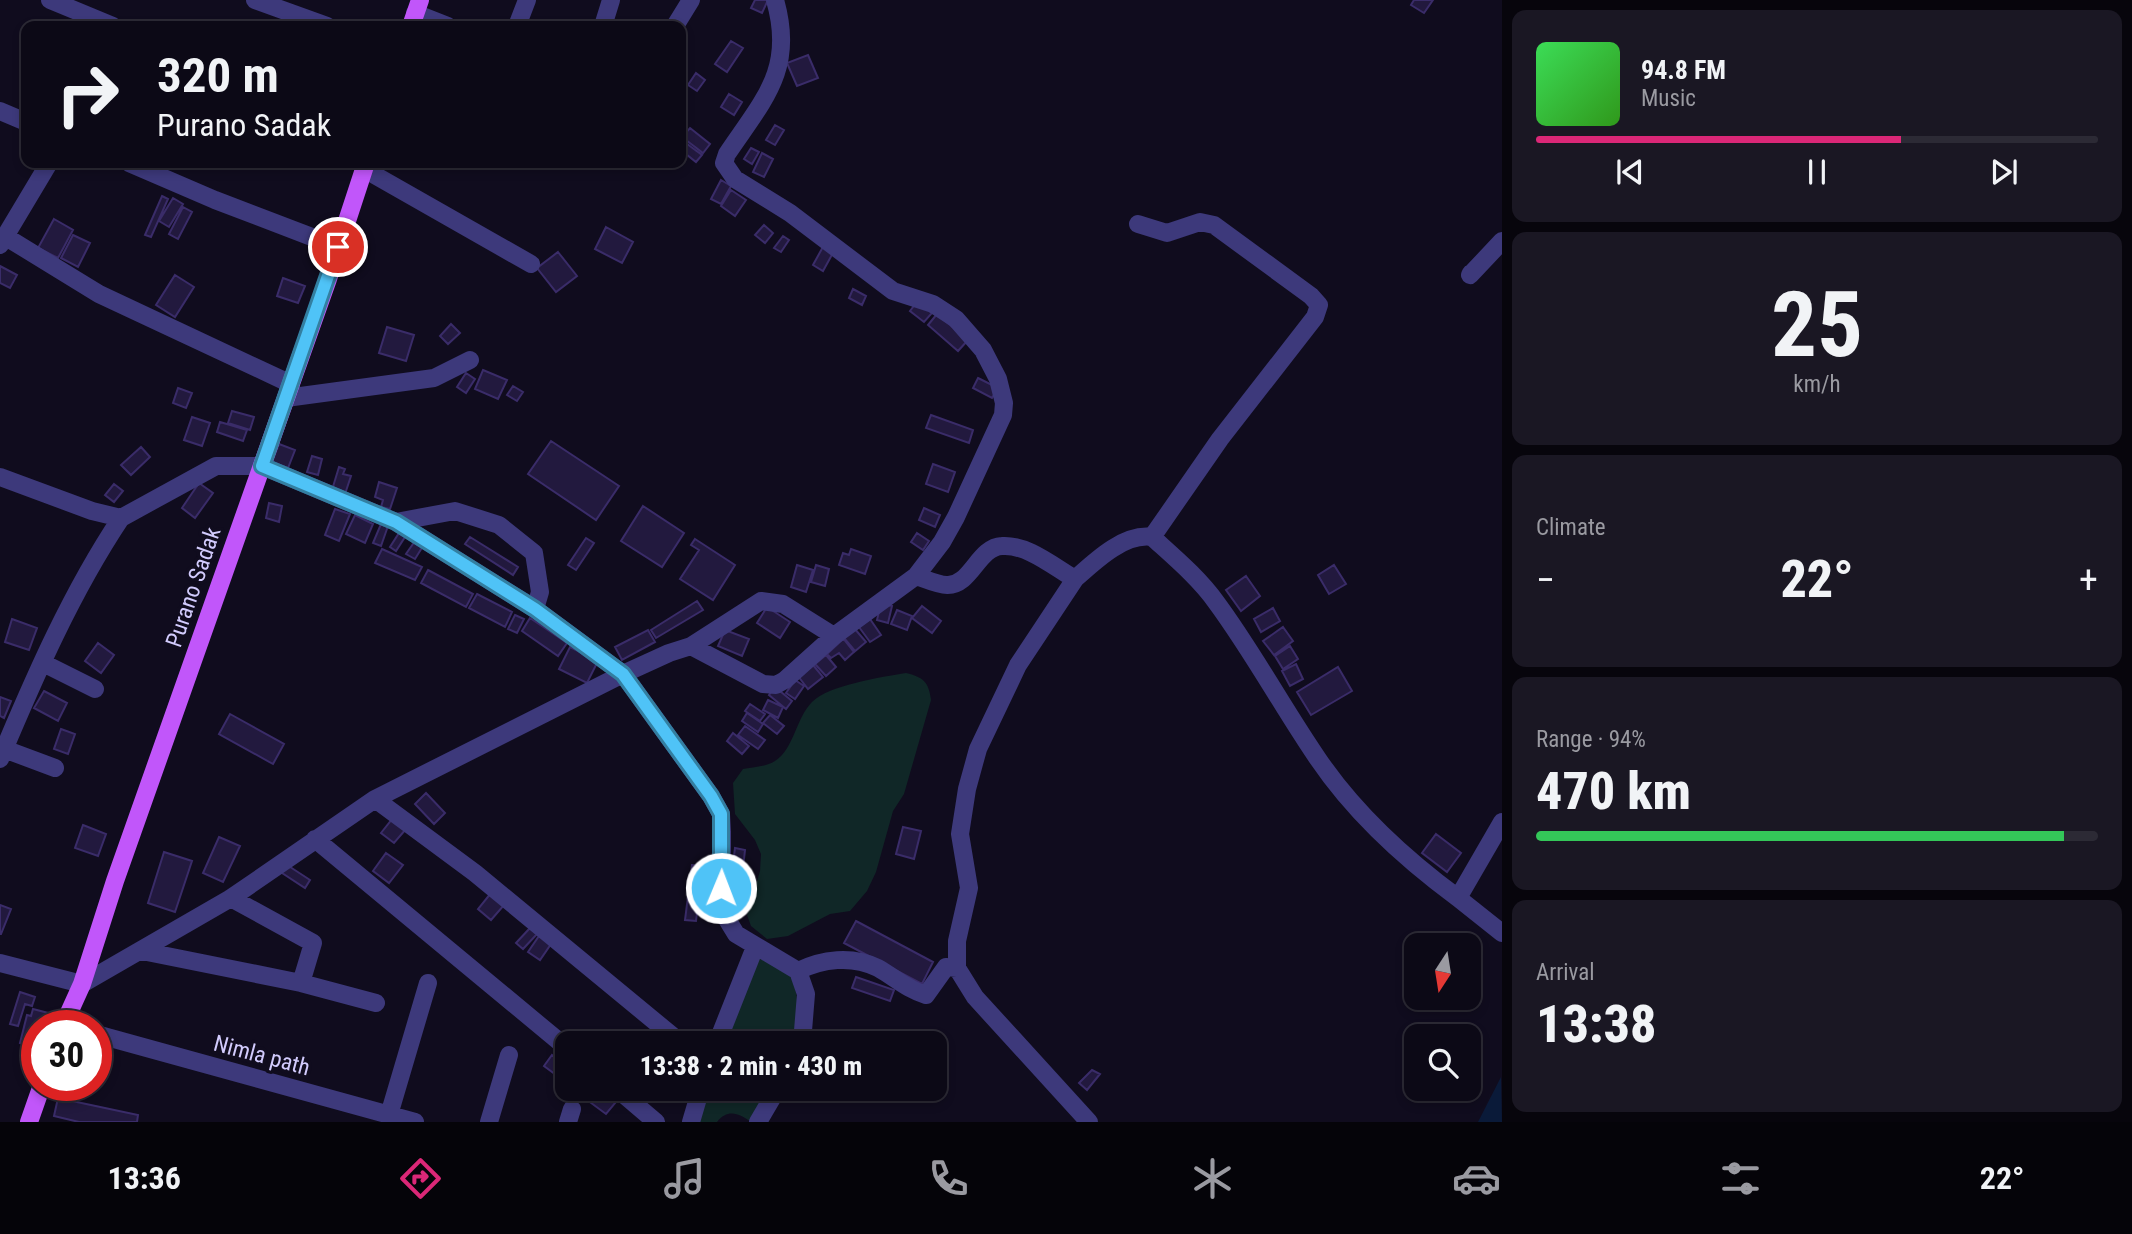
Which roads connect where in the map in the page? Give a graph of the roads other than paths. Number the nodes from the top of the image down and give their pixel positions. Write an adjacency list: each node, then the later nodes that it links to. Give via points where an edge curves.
1 (50, 0): 8 (street)
2 (256, 0): 9 (street)
3 (527, 0): 11 (street)
4 (611, 0): 12 (street)
5 (691, 0): 13 (street)
6 (775, 0): 33 (street, via 781,21 778,74 726,154 727,171 893,291 933,304 956,319 983,350 1002,392 1003,415 974,480 942,542)
7 (415, 13): 10 (street)
8 (101, 21)
9 (313, 21)
10 (435, 21)
11 (519, 21)
12 (605, 21)
13 (678, 21)
14 (0, 111): 15 (street)
15 (21, 120)
16 (46, 168): 21 (street)
17 (141, 168): 23 (street)
18 (364, 168): 23 (main road, Purano Sadak)
19 (368, 168): 24 (street)
20 (1138, 224): 32 (street, via 1167,233 1200,222 1214,225 1319,306)
21 (3, 241): 27 (street)
22 (1502, 241): 25 (street)
23 (338, 247): 27 (main road, Purano Sadak)
24 (531, 264)
25 (1471, 273)
26 (470, 360): 27 (street, via 434,378)
27 (288, 391): 28 (main road, Purano Sadak)
28 (262, 466): 30 (street, via 216,466); 31 (street); 55 (main road, Purano Sadak)
29 (0, 477): 30 (street)
30 (121, 519): 38 (street, via 96,555)
31 (396, 522): 35 (street); 35 (street, via 455,511 499,525 534,553 540,592)
32 (1152, 537): 34 (street, via 1134,537); 47 (street, via 1215,600 1319,761 1386,842)
33 (916, 576): 34 (street, via 947,585 958,582 989,549 1003,546 1027,551); 36 (street)
34 (1075, 579): 52 (street, via 1018,665 978,749 960,834 969,888 957,941)
35 (535, 609): 39 (street)
36 (834, 636): 37 (street, via 782,604 761,601); 37 (street, via 785,680 769,686)
37 (691, 646): 39 (street)
38 (43, 663): 40 (street); 41 (street)
39 (623, 674): 43 (street); 49 (street, via 721,814 722,911 736,934)
40 (95, 688)
41 (2, 754): 42 (street)
42 (55, 768)
43 (375, 799): 45 (street); 59 (street, via 475,873)
44 (1502, 822): 47 (street)
45 (315, 839): 46 (street); 63 (street)
46 (231, 898): 50 (street); 54 (street, via 313,943)
47 (1458, 898): 48 (street)
48 (1502, 933)
49 (755, 947): 53 (street); 60 (street)
50 (142, 951): 54 (street); 55 (street)
51 (0, 963): 55 (street)
52 (957, 968): 53 (street, via 946,967 926,995 876,967 850,960 816,962); 76 (street, via 975,997)
53 (798, 971): 61 (street, via 806,994)
54 (301, 983): 57 (street)
55 (82, 984): 58 (main road, Purano Sadak)
56 (428, 984): 69 (street)
57 (376, 1003)
58 (71, 1010)
59 (666, 1031)
60 (721, 1031)
61 (803, 1031)
62 (112, 1038): 69 (street, Nimla path)
63 (555, 1038)
64 (509, 1055): 72 (street)
65 (36, 1101): 70 (main road)
66 (631, 1101): 73 (street)
67 (697, 1101): 74 (street)
68 (770, 1101): 75 (street)
69 (389, 1115): 71 (street, Nimla path)
70 (29, 1122)
71 (415, 1122)
72 (489, 1122)
73 (656, 1122)
74 (691, 1122)
75 (758, 1122)
76 (1089, 1122)

